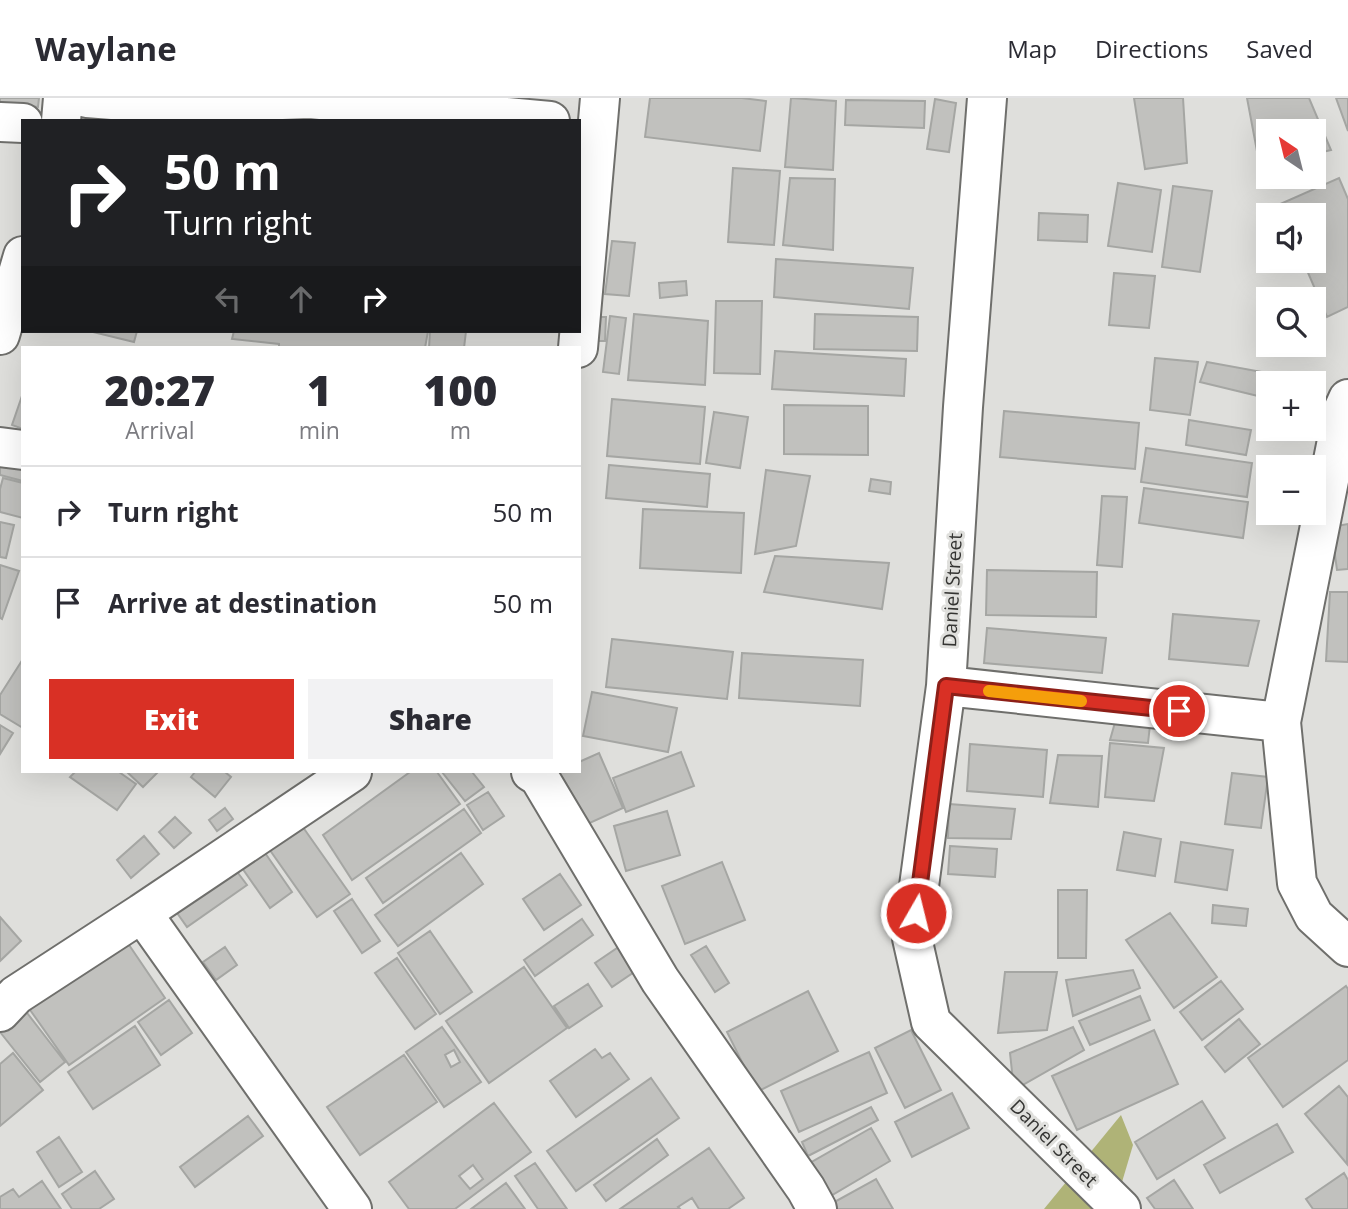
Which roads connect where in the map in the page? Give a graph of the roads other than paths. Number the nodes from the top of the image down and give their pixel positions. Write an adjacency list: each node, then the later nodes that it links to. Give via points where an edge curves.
1 (63, 98): 5 (street)
2 (87, 98): 6 (street, via 163,104 310,99)
3 (986, 98): 15 (street, Daniel Street)
4 (592, 116): 10 (street)
5 (61, 119)
6 (528, 119)
7 (0, 122): 8 (street)
8 (21, 123)
9 (21, 263): 11 (street)
10 (581, 298)
11 (0, 335)
12 (1348, 399): 16 (street)
13 (0, 447): 14 (street)
14 (21, 450)
15 (946, 686): 16 (street); 24 (street, Daniel Street, via 912,938 931,1022)
16 (1281, 722): 20 (street, via 1297,883 1314,916)
17 (351, 773): 19 (street)
18 (536, 774): 23 (street, via 660,980)
19 (142, 913): 21 (street, via 16,995); 22 (street)
20 (1348, 947)
21 (0, 1012)
22 (352, 1209)
23 (817, 1209)
24 (1121, 1209)

